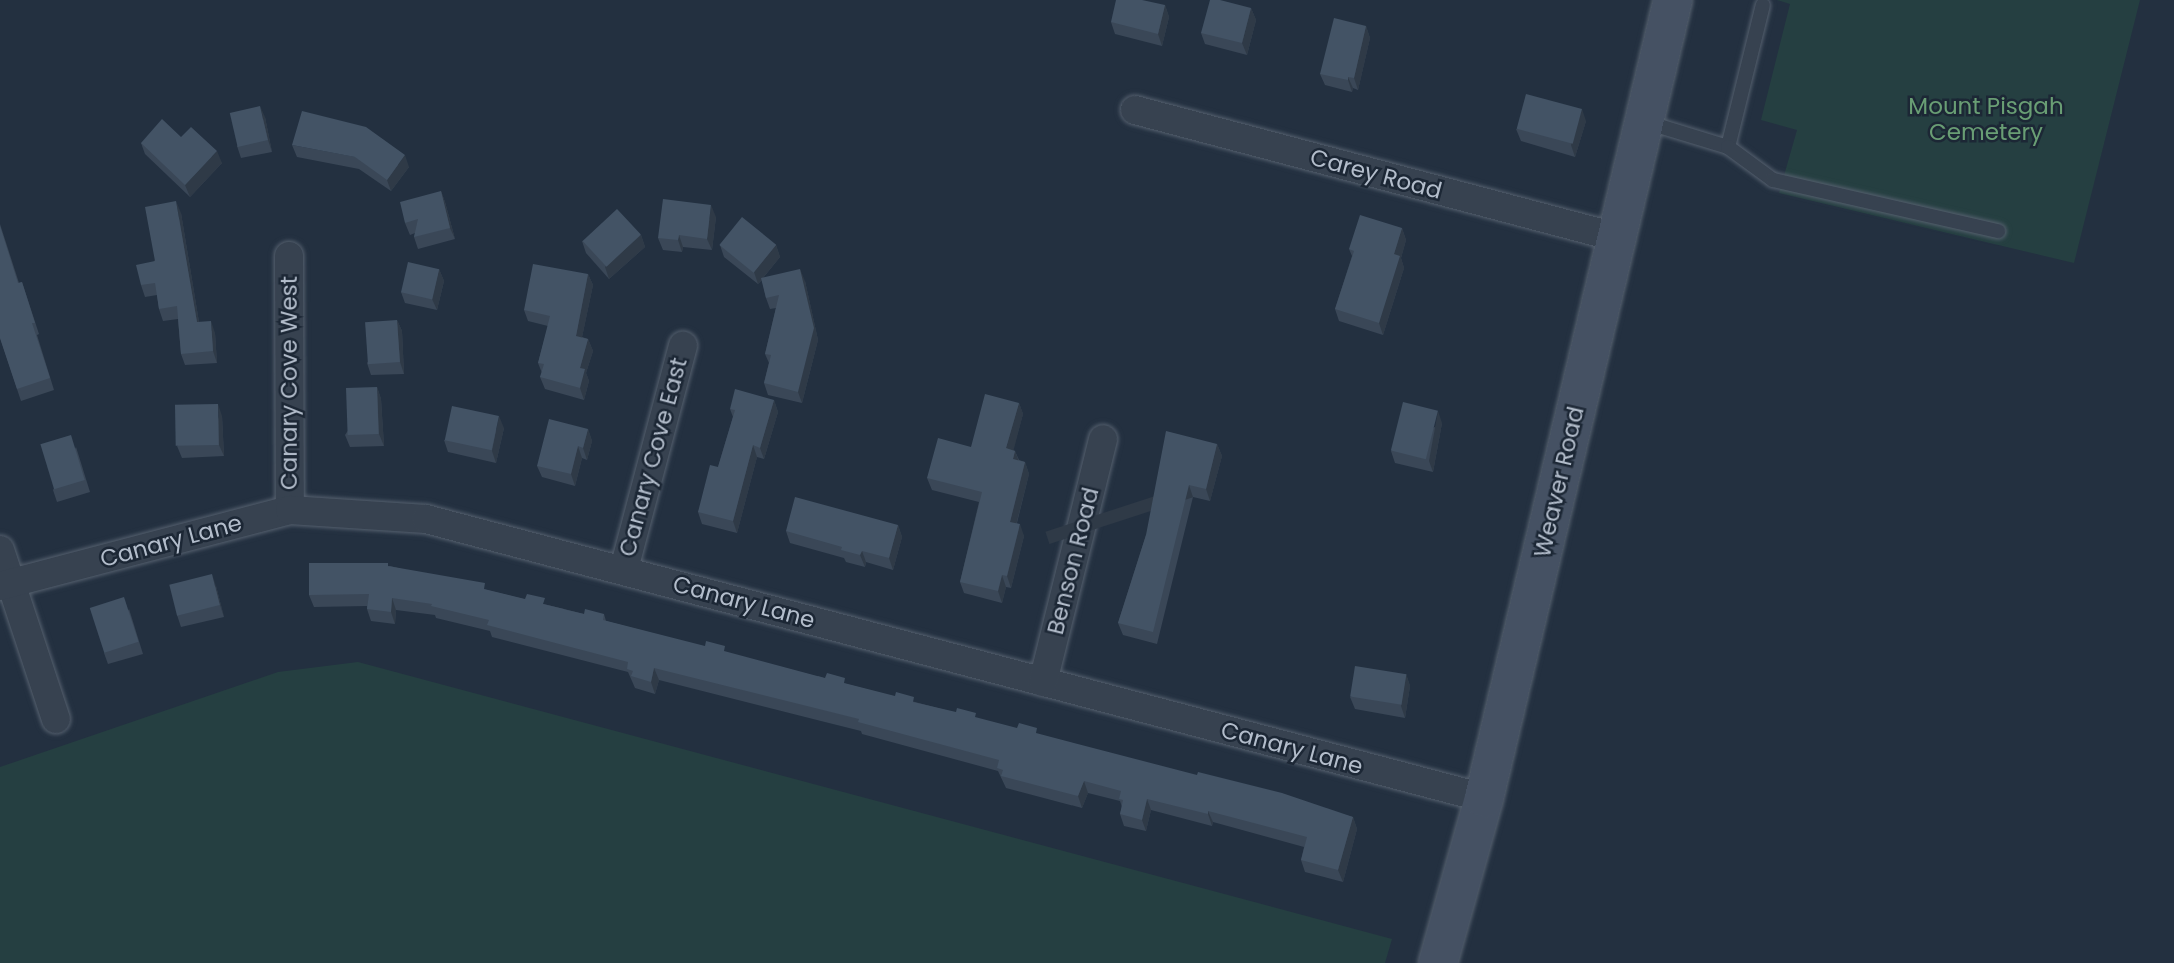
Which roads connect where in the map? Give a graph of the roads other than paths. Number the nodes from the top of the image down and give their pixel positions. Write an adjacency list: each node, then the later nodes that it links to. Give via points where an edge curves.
1 (1673, 0): 4 (main road, Weaver Road)
2 (1763, 5): 5 (lane)
3 (1135, 110): 7 (street, Carey Road)
4 (1645, 122): 5 (lane); 7 (main road, Weaver Road)
5 (1728, 147): 6 (lane, via 1773,180)
6 (1998, 231)
7 (1618, 238): 17 (main road, Weaver Road)
8 (289, 256): 11 (street, Canary Cove West)
9 (683, 346): 13 (street, Canary Cove East)
10 (1102, 439): 15 (street, Benson Road)
11 (290, 510): 13 (street, Canary Lane, via 426,519); 14 (street, Canary Lane)
12 (0, 550): 14 (street)
13 (624, 569): 15 (street, Canary Lane)
14 (6, 584): 16 (street)
15 (1043, 682): 17 (street, Canary Lane)
16 (56, 719)
17 (1484, 798): 18 (main road, Weaver Road)
18 (1438, 963)

